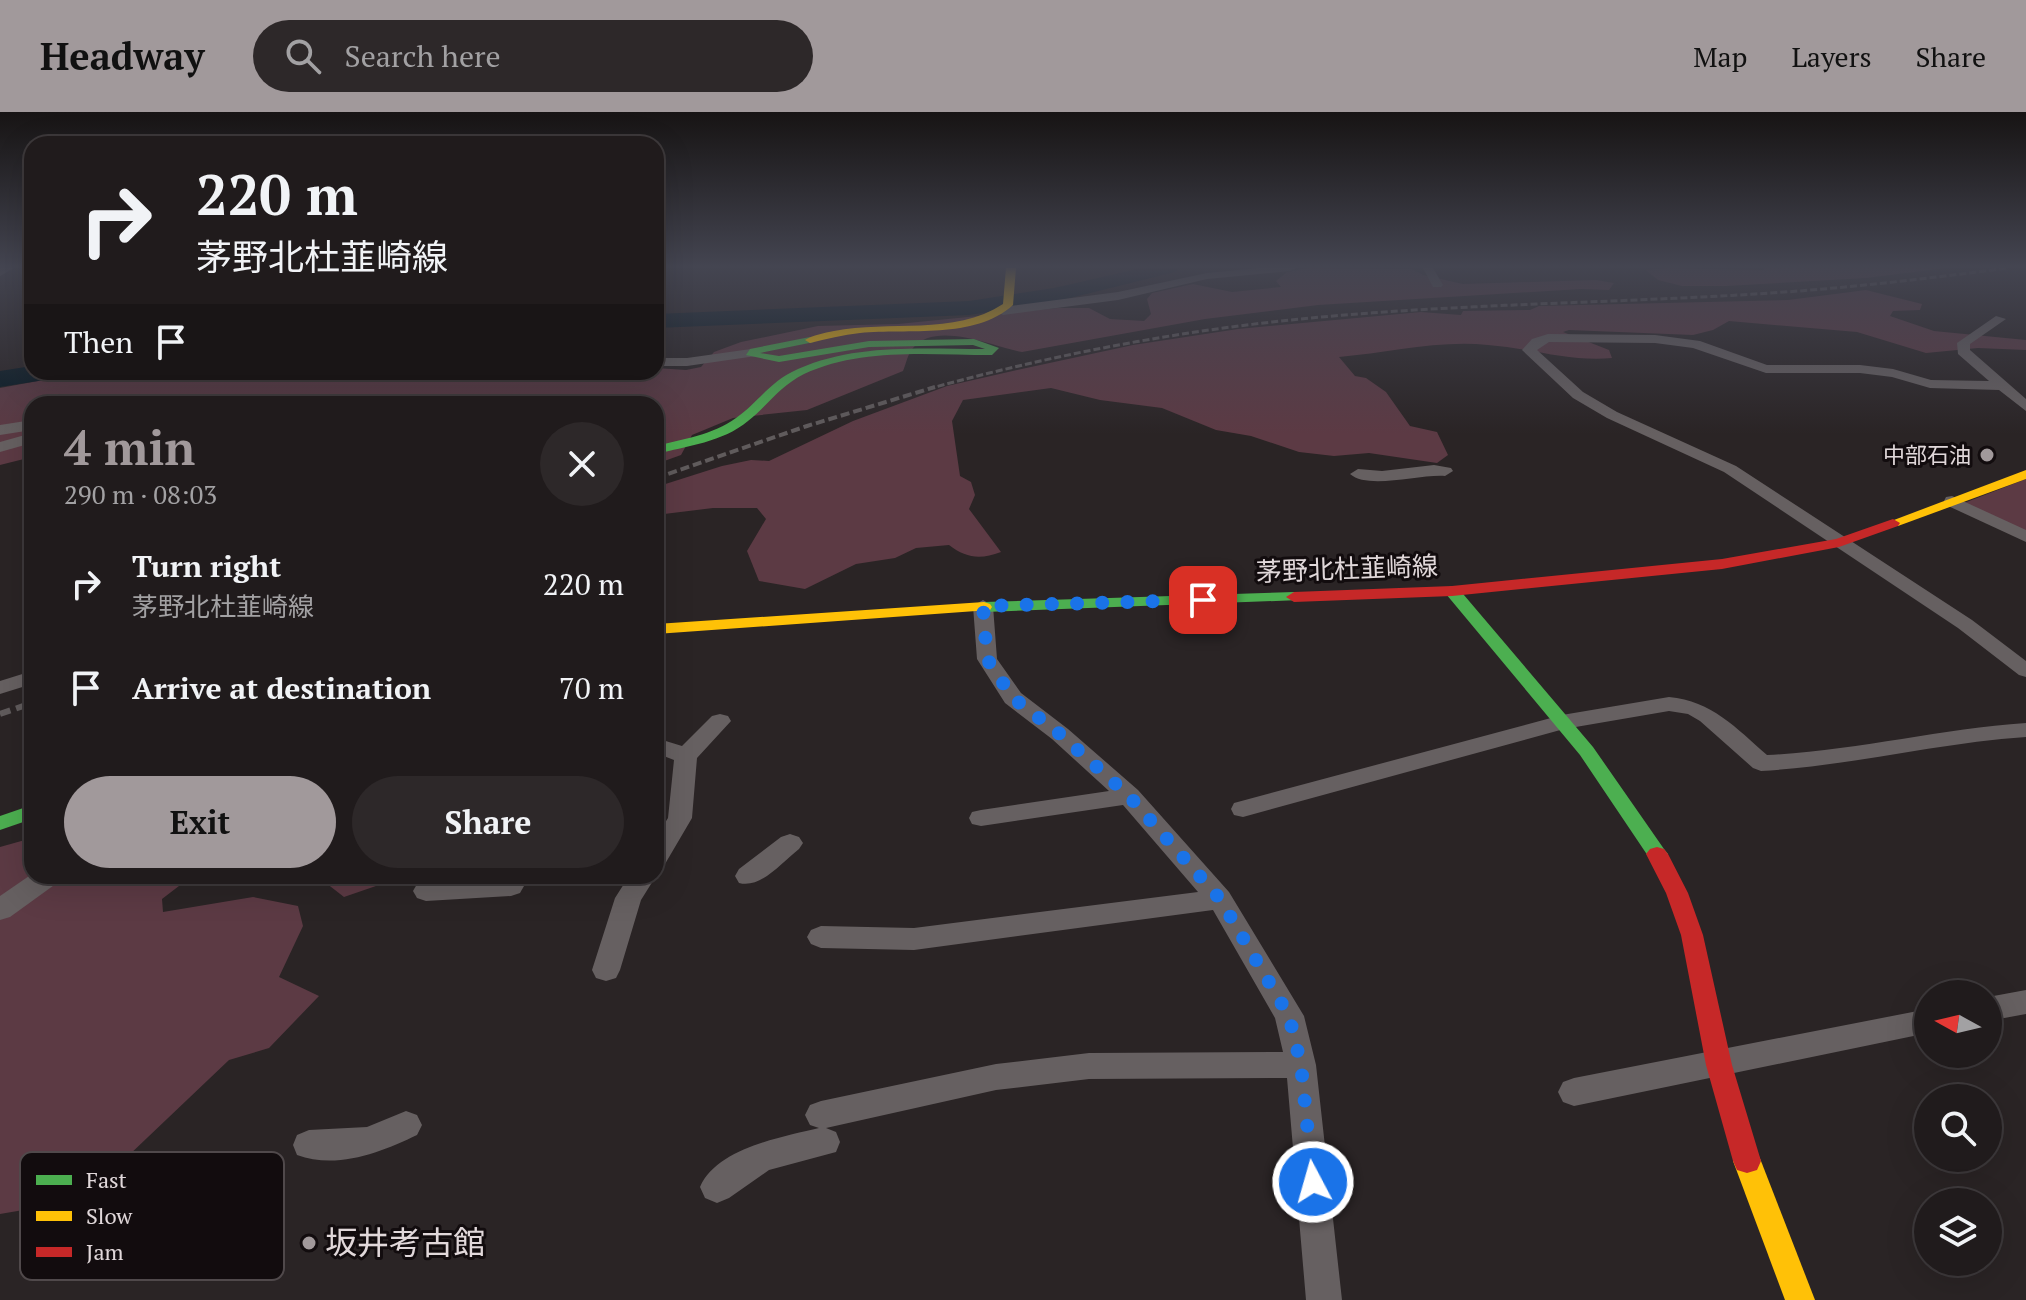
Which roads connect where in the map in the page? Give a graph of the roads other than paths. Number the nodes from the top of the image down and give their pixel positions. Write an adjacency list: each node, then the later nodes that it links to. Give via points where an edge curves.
1 (947, 323): 3 (street, via 858,330)
2 (1993, 323): 5 (street, via 1963,343 1963,351)
3 (751, 353): 4 (street); 11 (street, via 779,359 869,344 974,342 994,348 982,354 872,353 830,361 777,385 726,430)
4 (664, 362)
5 (2002, 386): 6 (street); 17 (street, via 1930,384 1860,369 1766,369 1695,344 1655,339 1548,338 1529,350 1578,395 1730,469)
6 (2026, 407)
7 (24, 426): 8 (street)
8 (0, 430)
9 (24, 440): 10 (street)
10 (0, 447)
11 (664, 448)
12 (1445, 471): 13 (street, via 1389,478)
13 (1358, 474)
14 (2026, 474): 15 (street, 茅野北杜韮崎線)
15 (1952, 501): 16 (street); 17 (street, 茅野北杜韮崎線)
16 (2026, 537)
17 (1839, 543): 18 (street, 茅野北杜韮崎線, via 1722,564); 21 (street, via 1965,624)
18 (1452, 591): 19 (street, 茅野北杜韮崎線); 25 (street)
19 (983, 606): 20 (street, 茅野北杜韮崎線); 29 (street, via 987,659 1013,698)
20 (664, 628)
21 (2026, 671)
22 (24, 680): 23 (street)
23 (0, 688)
24 (720, 721): 28 (street)
25 (1562, 722): 26 (street, via 1685,704 1703,712 1761,763 1809,762); 30 (street); 50 (street, via 1635,816 1677,894 1697,956)
26 (2026, 730)
27 (664, 748): 28 (street)
28 (686, 756): 35 (street, via 680,818)
29 (1129, 796): 32 (street); 43 (street)
30 (1243, 809)
31 (24, 815): 33 (street)
32 (981, 818)
33 (0, 823)
34 (790, 843): 36 (street)
35 (664, 845)
36 (748, 876)
37 (37, 884): 44 (street)
38 (458, 884): 42 (street)
39 (478, 884): 41 (street)
40 (638, 884): 46 (street, via 628,898)
41 (511, 886)
42 (426, 891)
43 (1220, 899): 45 (street, via 914,939); 51 (street, via 1289,1016)
44 (0, 910)
45 (821, 937)
46 (606, 970)
47 (2026, 1002): 48 (street)
48 (2002, 1006)
49 (1914, 1024): 50 (street)
50 (1718, 1063): 52 (street); 57 (street, via 1765,1219)
51 (1301, 1065): 55 (street, via 1089,1066 996,1077 822,1128 761,1157); 56 (street)
52 (1574, 1092)
53 (406, 1125): 54 (street, via 370,1142)
54 (309, 1145)
55 (717, 1187)
56 (1324, 1300)
57 (1800, 1300)

